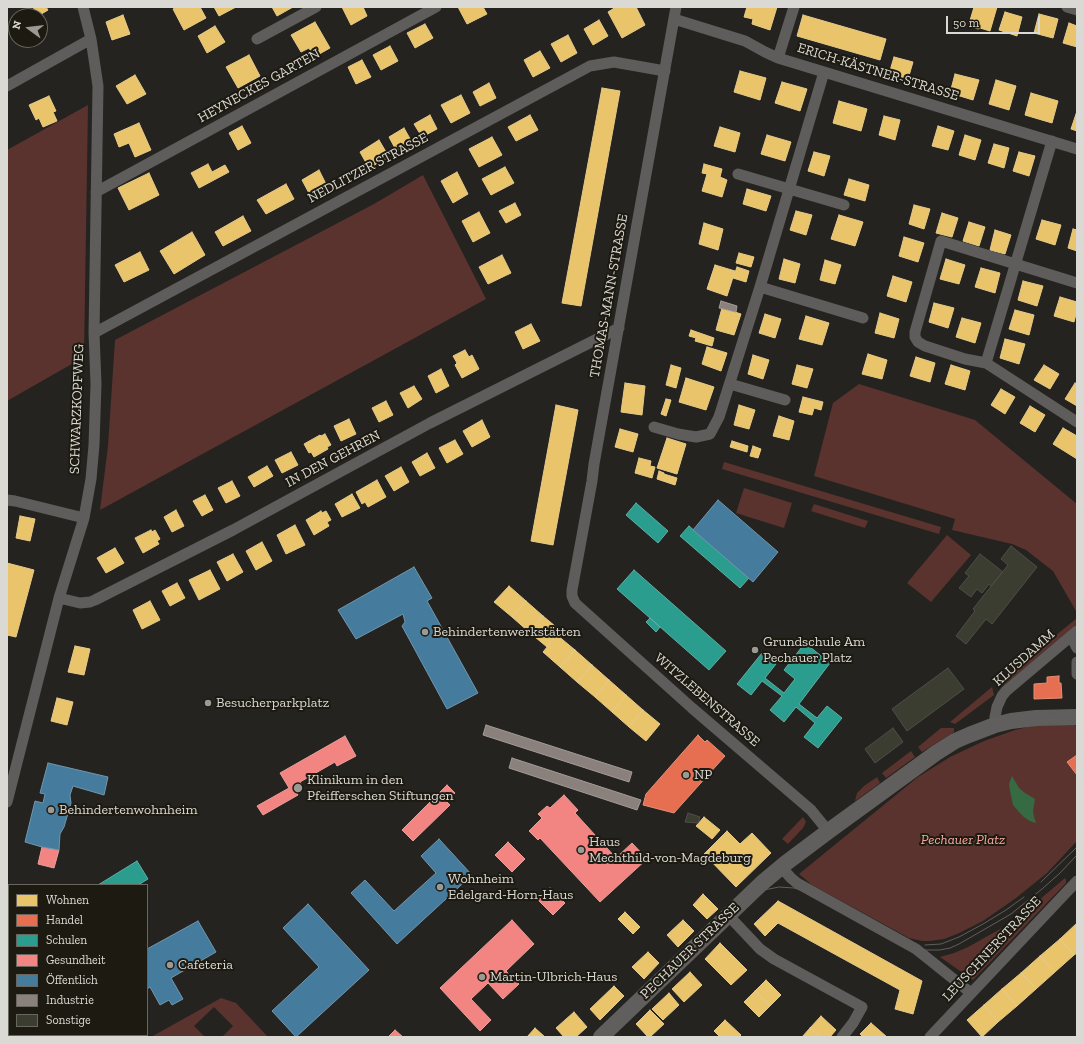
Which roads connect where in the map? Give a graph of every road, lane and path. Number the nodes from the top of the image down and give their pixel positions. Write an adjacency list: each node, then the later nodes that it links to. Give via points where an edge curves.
1 (84, 7): 9 (street, SCHWARZKOPFWEG)
2 (316, 7): 10 (street)
3 (436, 7): 19 (street, HEYNECKES GARTEN)
4 (676, 7): 8 (street, THOMAS-MANN-STRASSE)
5 (794, 7): 11 (street)
6 (1066, 7): 7 (street)
7 (1077, 10)
8 (674, 19): 11 (street, ERICH-KÄSTNER-STRASSE, via 745,41); 12 (street, THOMAS-MANN-STRASSE)
9 (91, 39): 14 (street); 19 (street, SCHWARZKOPFWEG, via 98,86)
10 (257, 39)
11 (778, 58): 13 (street, ERICH-KÄSTNER-STRASSE)
12 (664, 71): 25 (street, THOMAS-MANN-STRASSE); 26 (street, NEDLITZER STRASSE, via 614,62 590,66)
13 (824, 72): 15 (street, ERICH-KÄSTNER-STRASSE); 18 (street)
14 (7, 86)
15 (1052, 141): 16 (street, ERICH-KÄSTNER-STRASSE); 21 (street)
16 (1077, 148)
17 (738, 174): 18 (street)
18 (790, 189): 20 (street); 23 (street)
19 (96, 192): 26 (street, SCHWARZKOPFWEG)
20 (844, 205)
21 (1016, 265): 22 (street); 27 (street); 27 (street, via 941,241 915,337 925,346)
22 (1077, 283)
23 (760, 287): 24 (street); 28 (street)
24 (863, 318)
25 (618, 328): 34 (street, THOMAS-MANN-STRASSE); 35 (street, IN DEN GEHREN, via 430,423 234,530 96,600 80,603)
26 (94, 333): 33 (street, SCHWARZKOPFWEG, via 94,445)
27 (986, 363): 30 (street)
28 (730, 384): 29 (street); 31 (street, via 719,417 710,434 696,437)
29 (785, 400)
30 (1077, 422)
31 (654, 427)
32 (7, 500): 33 (street)
33 (84, 518): 35 (street, SCHWARZKOPFWEG)
34 (572, 590): 44 (street, WITZLEBENSTRASSE, via 575,603 702,718 811,810)
35 (59, 598): 42 (street, SCHWARZKOPFWEG)
36 (1074, 634): 37 (street, KLUSDAMM); 41 (street, KLUSDAMM, via 1006,691 997,707)
37 (1077, 648)
38 (1077, 662): 39 (street)
39 (1077, 674)
40 (1075, 717): 41 (main road, via 1036,718)
41 (996, 725): 44 (main road, via 962,738 936,753)
42 (10, 774): 43 (street, SCHWARZKOPFWEG)
43 (7, 802)
44 (828, 831): 45 (main road)
45 (781, 867): 47 (main road, PECHAUER STRASSE); 48 (street, via 797,883 916,949)
46 (1077, 881): 48 (street, LEUSCHNERSTRASSE)
47 (728, 915): 49 (main road, PECHAUER STRASSE); 50 (street, via 760,949 774,959 862,1007 854,1023)
48 (971, 992): 51 (street, LEUSCHNERSTRASSE)
49 (601, 1037)
50 (842, 1037)
51 (930, 1037)

